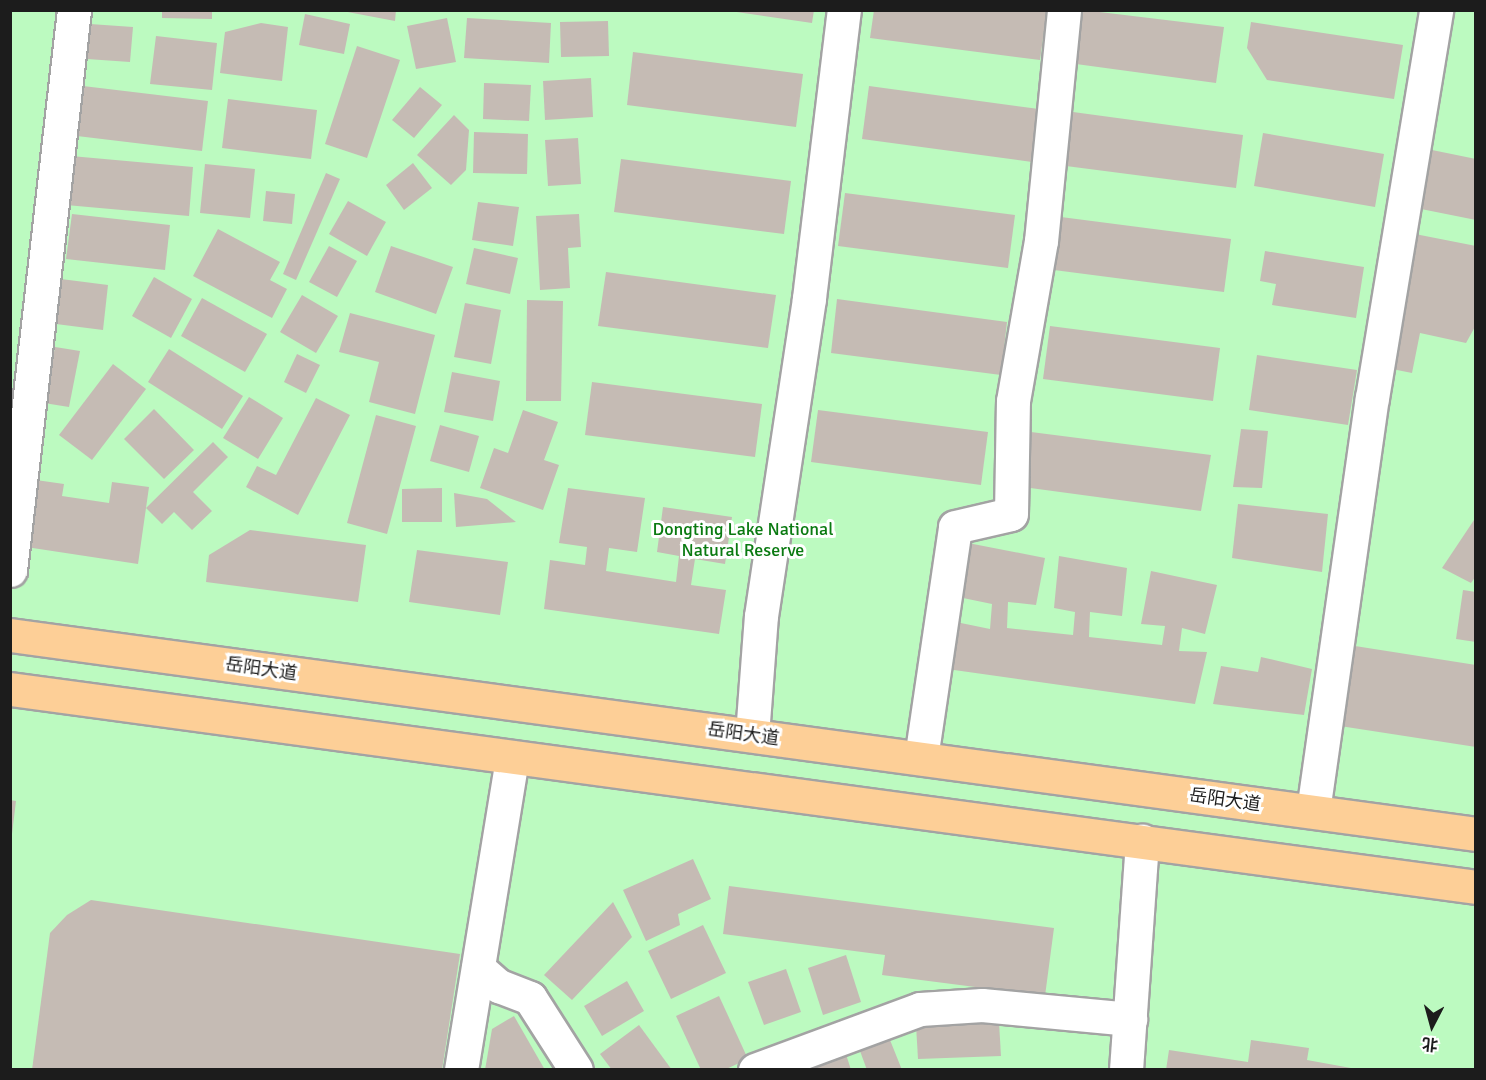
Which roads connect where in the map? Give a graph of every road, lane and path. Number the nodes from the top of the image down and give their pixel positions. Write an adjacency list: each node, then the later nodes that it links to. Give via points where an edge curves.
1 (74, 10): 5 (street)
2 (844, 10): 8 (street, via 809,298 761,616)
3 (1064, 10): 10 (street, via 1041,241 1014,401 1011,514 955,527)
4 (1436, 10): 11 (street, via 1372,399)
5 (10, 570)
6 (10, 635): 8 (main road, 岳阳大道)
7 (10, 689): 9 (main road)
8 (752, 735): 10 (main road, 岳阳大道)
9 (512, 757): 13 (main road); 15 (street)
10 (921, 758): 11 (main road, 岳阳大道)
11 (1313, 812): 12 (main road, 岳阳大道)
12 (1476, 834)
13 (1142, 841): 14 (main road); 16 (street)
14 (1476, 886)
15 (478, 968): 17 (street); 18 (street, via 499,986 530,998)
16 (1130, 1019): 19 (street, via 982,1005 921,1009); 20 (street)
17 (462, 1070)
18 (576, 1070)
19 (755, 1070)
20 (1126, 1070)

